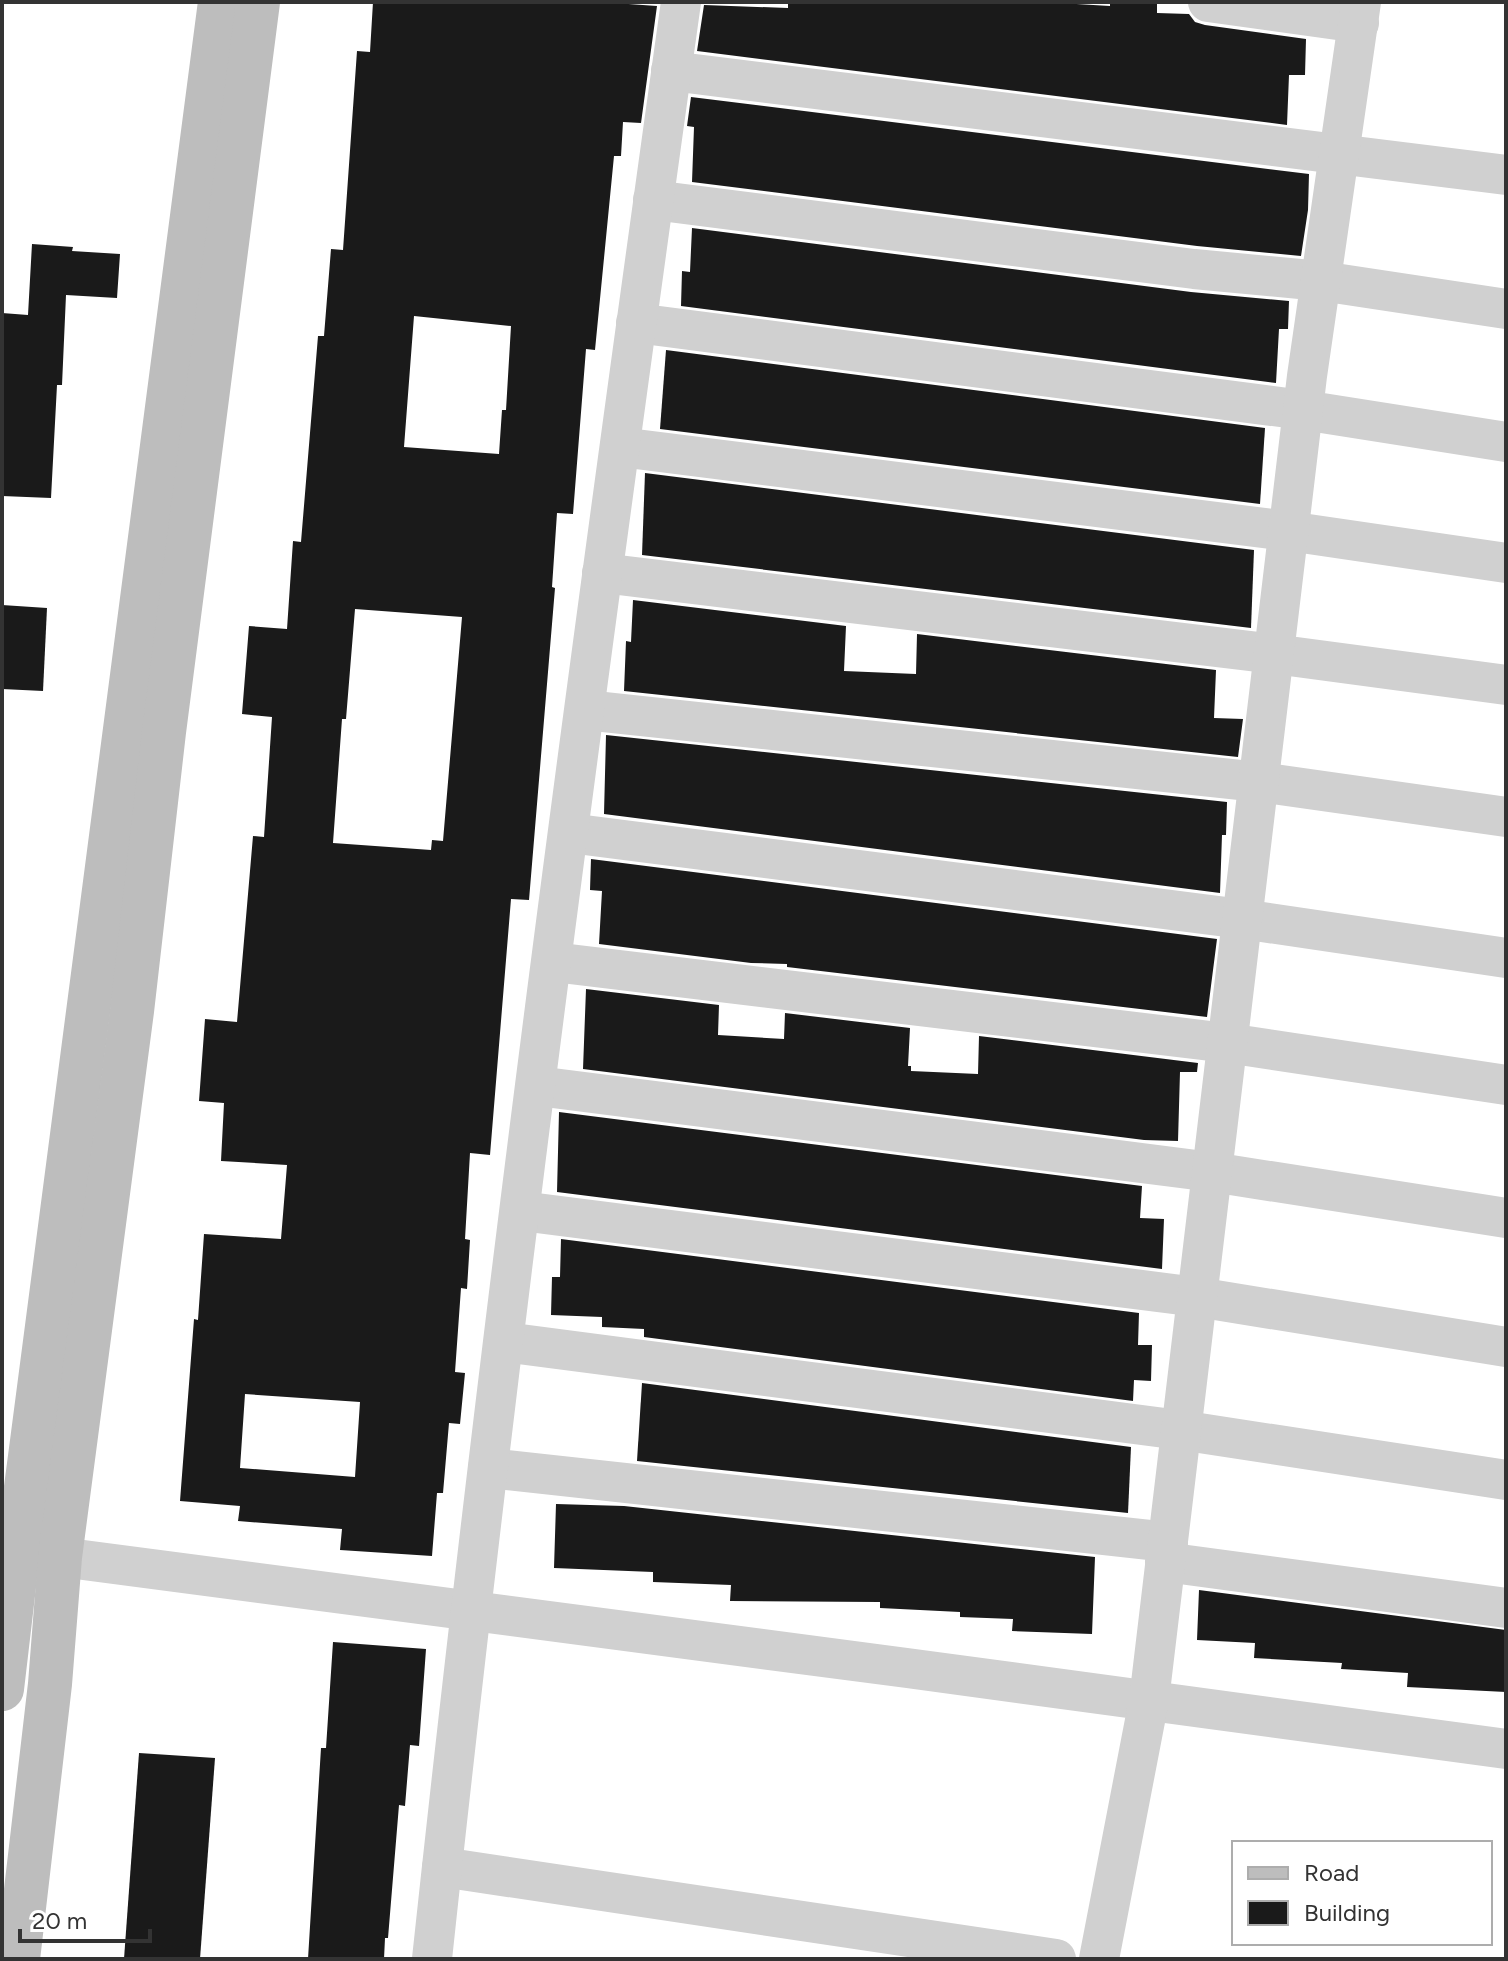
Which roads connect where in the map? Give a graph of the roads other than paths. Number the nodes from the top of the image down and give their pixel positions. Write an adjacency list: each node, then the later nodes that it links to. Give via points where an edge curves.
1 (220, 2): 40 (main road)
2 (258, 2): 40 (main road, via 132,1011)
3 (681, 2): 6 (street)
4 (1208, 2): 5 (street)
5 (1360, 12): 7 (street)
6 (671, 71): 7 (street); 9 (street)
7 (1340, 153): 8 (street); 10 (street)
8 (1506, 175)
9 (653, 200): 10 (street); 12 (street)
10 (1321, 281): 11 (street); 13 (street)
11 (1506, 309)
12 (636, 323): 13 (street); 15 (street)
13 (1303, 410): 14 (street); 16 (street)
14 (1506, 442)
15 (620, 447): 16 (street); 18 (street)
16 (1288, 531): 17 (street); 19 (street)
17 (1506, 563)
18 (602, 573): 19 (street); 21 (street)
19 (1274, 654): 20 (street); 22 (street)
20 (1506, 685)
21 (585, 710): 22 (street); 24 (street)
22 (1259, 782): 23 (street); 25 (street)
23 (1506, 817)
24 (569, 833): 25 (street); 27 (street)
25 (1242, 919): 26 (street); 28 (street)
26 (1506, 958)
27 (553, 962): 28 (street); 30 (street)
28 (1227, 1043): 29 (street); 31 (street)
29 (1506, 1085)
30 (537, 1086): 31 (street); 32 (street)
31 (1212, 1172): 33 (street); 34 (street)
32 (521, 1211): 34 (street); 35 (street)
33 (1506, 1218)
34 (1197, 1297): 36 (street); 37 (street)
35 (504, 1342): 37 (street); 38 (street)
36 (1506, 1347)
37 (1180, 1430): 39 (street); 41 (street)
38 (488, 1468): 41 (street); 43 (street)
39 (1506, 1480)
40 (25, 1536): 43 (street); 44 (main road); 48 (main road, via 50,1684)
41 (1166, 1552): 42 (street); 45 (street)
42 (1506, 1608)
43 (469, 1610): 45 (street); 47 (street)
44 (2, 1689)
45 (1149, 1700): 46 (street); 51 (street)
46 (1506, 1749)
47 (442, 1867): 49 (street); 50 (street)
48 (18, 1959)
49 (432, 1959)
50 (1056, 1959)
51 (1099, 1959)

